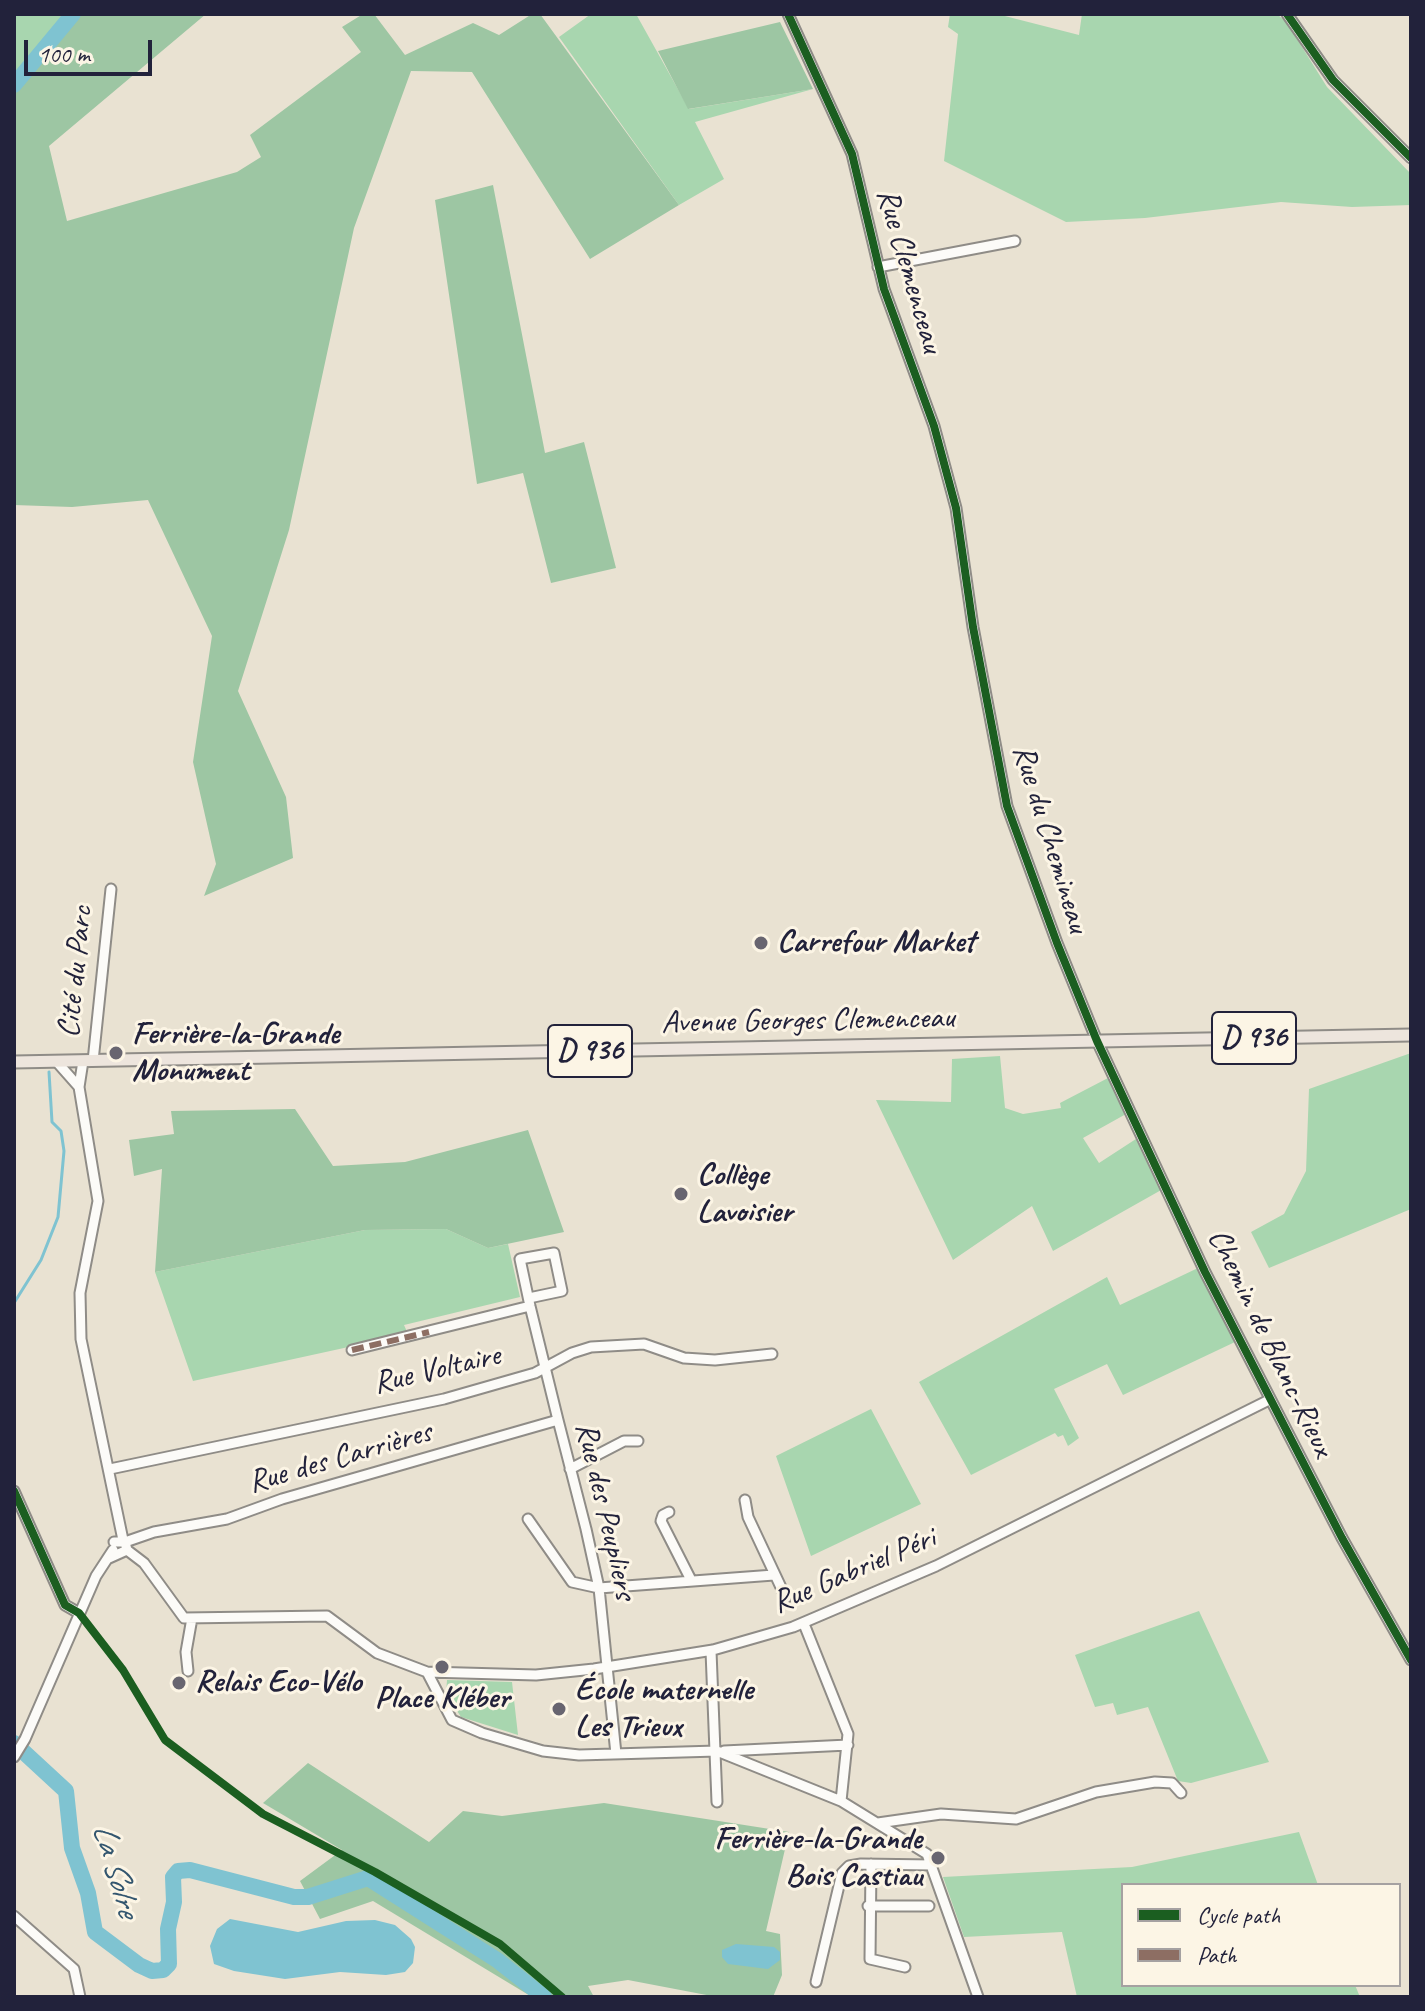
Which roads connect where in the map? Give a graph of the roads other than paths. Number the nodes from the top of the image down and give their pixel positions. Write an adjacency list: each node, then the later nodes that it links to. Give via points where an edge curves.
1 (788, 14): 5 (street, Rue Clemenceau, via 852,154)
2 (1287, 14): 3 (street, via 1333,80)
3 (1411, 158)
4 (1015, 241): 5 (street)
5 (878, 267): 6 (street, Rue Clemenceau, via 934,426)
6 (963, 550): 9 (street, Rue du Chemineau, via 1007,806)
7 (111, 889): 11 (street, Cité du Parc)
8 (1411, 1035): 9 (main road, Avenue Georges Clemenceau / D 936)
9 (1097, 1041): 11 (main road, Avenue Georges Clemenceau / D 936); 18 (street, Chemin de Blanc-Rieux)
10 (56, 1061): 11 (main road, Avenue Georges Clemenceau / D 936); 12 (main road, Avenue Georges Clemenceau / D 936); 13 (street)
11 (88, 1061): 13 (street, Cité du Parc)
12 (14, 1062)
13 (79, 1087): 21 (street, via 98,1201 80,1293 81,1339)
14 (530, 1302): 14 (street, Rue des Peupliers, via 520,1259 554,1253 562,1291); 15 (street); 17 (street, Rue des Peupliers)
15 (352, 1350)
16 (772, 1354): 17 (street, Rue Voltaire, via 684,1358 644,1344 619,1343 572,1353)
17 (545, 1368): 19 (street, Rue des Peupliers); 21 (street, Rue Voltaire, via 444,1399)
18 (1269, 1400): 34 (street, Rue Gabriel Péri, via 1073,1500); 36 (street, Chemin de Blanc-Rieux)
19 (558, 1420): 22 (street, Rue des Peupliers); 27 (street, Rue des Carrières, via 227,1519 136,1538)
20 (638, 1441): 22 (street, via 624,1441)
21 (110, 1469): 27 (street)
22 (570, 1469): 30 (street, Rue des Peupliers)
23 (14, 1491): 32 (street, via 65,1605)
24 (745, 1500): 28 (street)
25 (669, 1512): 29 (street, via 661,1521)
26 (528, 1519): 30 (street, via 572,1582)
27 (120, 1549): 32 (street, Rue des Carrières); 33 (street, via 144,1563)
28 (774, 1575): 29 (street); 31 (street)
29 (690, 1578): 30 (street)
30 (599, 1588): 37 (street, Rue des Peupliers)
31 (786, 1598)
32 (79, 1613): 41 (street, Rue des Carrières)
33 (188, 1618): 38 (street); 39 (street, Rue Gabriel Péri, via 327,1616 377,1653)
34 (804, 1624): 35 (street, Rue Gabriel Péri); 40 (street)
35 (711, 1651): 37 (street, Rue Gabriel Péri); 42 (street)
36 (1411, 1660)
37 (607, 1666): 39 (street, Rue Gabriel Péri, via 536,1675); 43 (street, Rue des Peupliers)
38 (188, 1671)
39 (427, 1672): 43 (street, via 459,1724 543,1751)
40 (848, 1745): 42 (street); 45 (street)
41 (19, 1750)
42 (717, 1751): 43 (street); 45 (street); 46 (street)
43 (616, 1754)
44 (1181, 1793): 47 (street, via 1172,1783 1155,1782 1096,1792 1016,1819 941,1814)
45 (841, 1801): 47 (street)
46 (717, 1802)
47 (878, 1823): 49 (street, via 927,1854)
48 (871, 1864): 49 (street); 50 (street); 54 (street, via 849,1866 842,1873)
49 (933, 1865): 56 (street)
50 (868, 1906): 51 (street); 53 (street, via 870,1959)
51 (929, 1906)
52 (14, 1916): 55 (street, via 74,1969)
53 (905, 1967)
54 (816, 1982)
55 (80, 1997)
56 (978, 1997)

